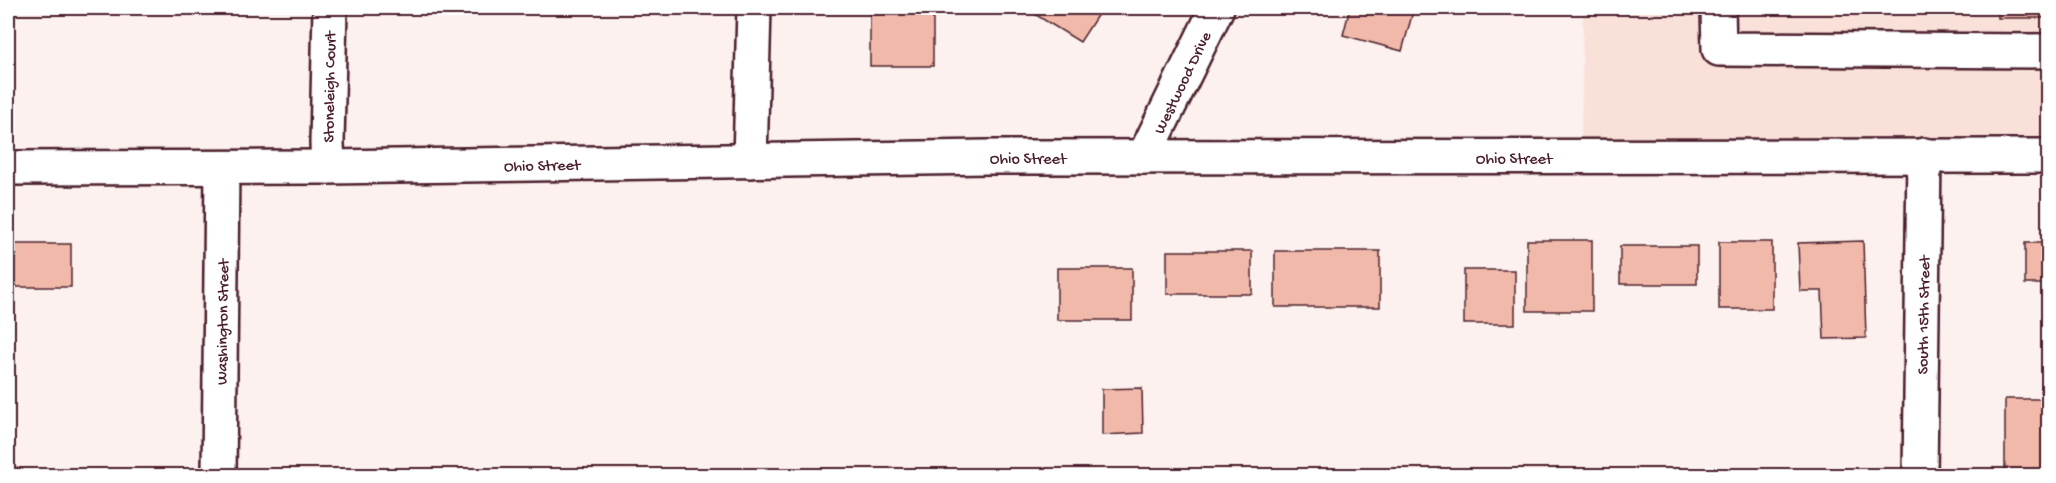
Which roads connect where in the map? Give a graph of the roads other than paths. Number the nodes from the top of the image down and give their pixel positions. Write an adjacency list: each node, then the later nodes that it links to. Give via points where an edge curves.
1 (330, 8): 10 (street, Stoneleigh Court)
2 (754, 8): 9 (street)
3 (1217, 8): 8 (street, Westwood Drive)
4 (1718, 8): 5 (street, via 1719,49)
5 (2049, 51)
6 (1924, 155): 7 (street, Ohio Street); 8 (street, Ohio Street); 14 (street, South 15th Street)
7 (2049, 156)
8 (1144, 157): 9 (street, Ohio Street)
9 (750, 161): 10 (street, Ohio Street)
10 (328, 167): 12 (street, Ohio Street)
11 (8, 168): 12 (street, Ohio Street)
12 (222, 168): 13 (street, Washington Street)
13 (219, 476)
14 (1920, 476)

